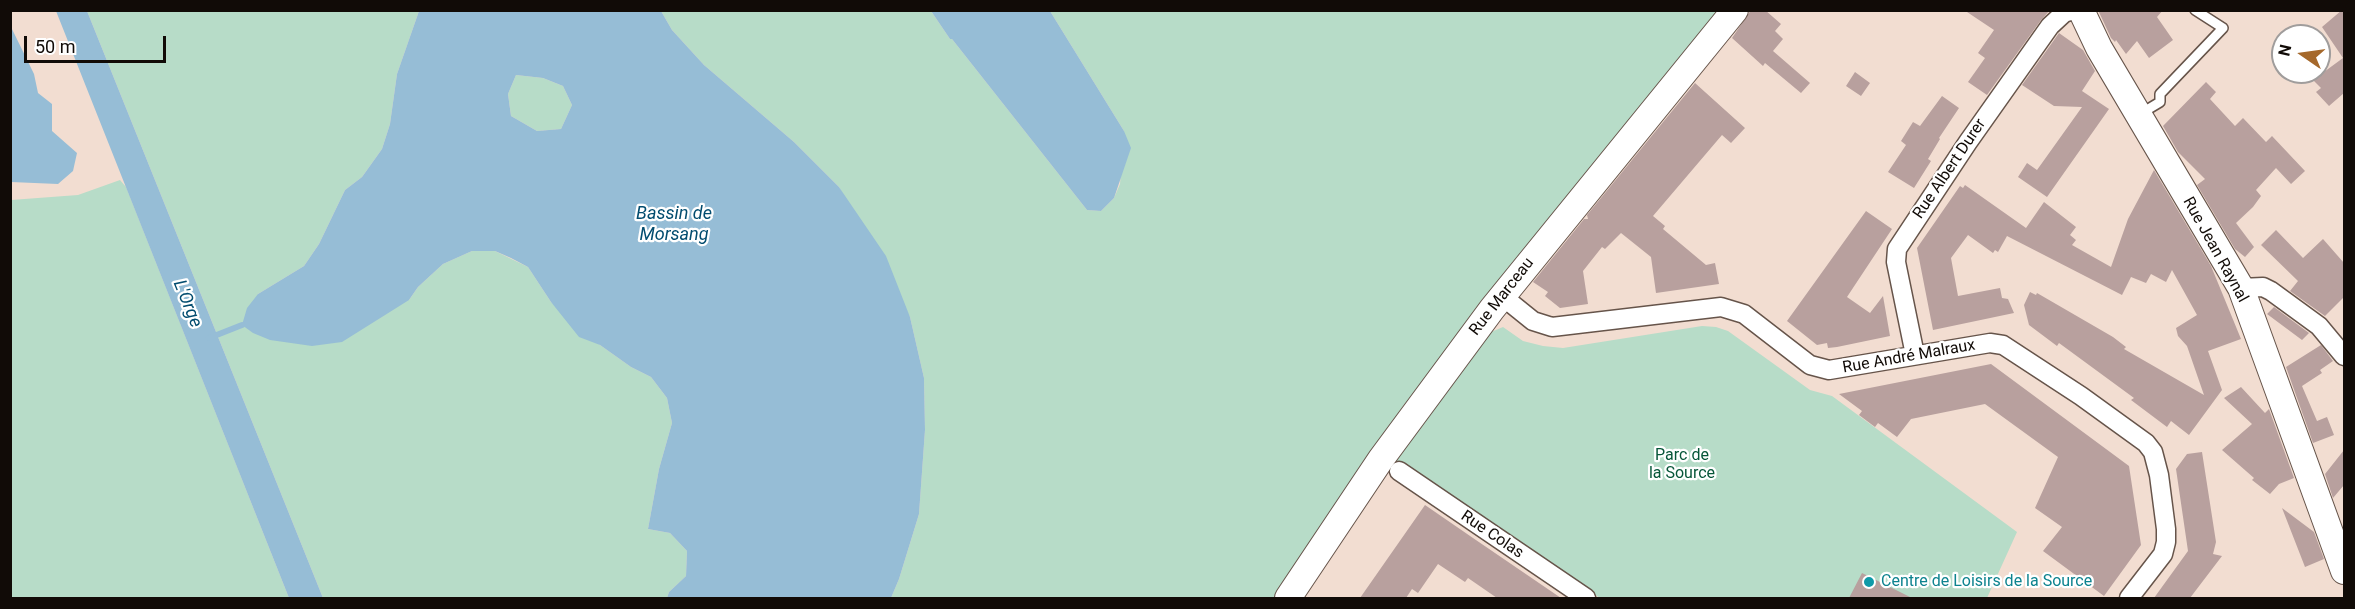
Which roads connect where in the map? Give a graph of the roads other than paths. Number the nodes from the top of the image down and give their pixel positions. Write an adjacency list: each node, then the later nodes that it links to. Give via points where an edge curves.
1 (1736, 10): 7 (main road, Rue Marceau)
2 (2074, 10): 8 (street, Rue Albert Durer, via 2064,13 2050,26 1898,249 1896,262)
3 (2081, 10): 5 (main road, Rue Jean Raynal)
4 (2195, 10): 5 (lane, via 2223,28 2160,94 2160,102)
5 (2138, 115): 6 (main road, Rue Jean Raynal)
6 (2241, 288): 9 (street, via 2263,287 2271,291 2319,326); 11 (main road, Rue Jean Raynal)
7 (1502, 296): 8 (street, Rue André Malraux, via 1533,321 1552,327 1721,307 1744,314 1810,364 1829,370); 12 (main road, Rue Marceau, via 1381,459)
8 (1915, 355): 14 (street, Rue André Malraux, via 1990,343 2003,345 2146,443 2153,452 2159,475 2166,542 2163,554)
9 (2344, 356)
10 (1399, 471): 13 (street, Rue Colas)
11 (2344, 571)
12 (1288, 598)
13 (1586, 598)
14 (2129, 598)

